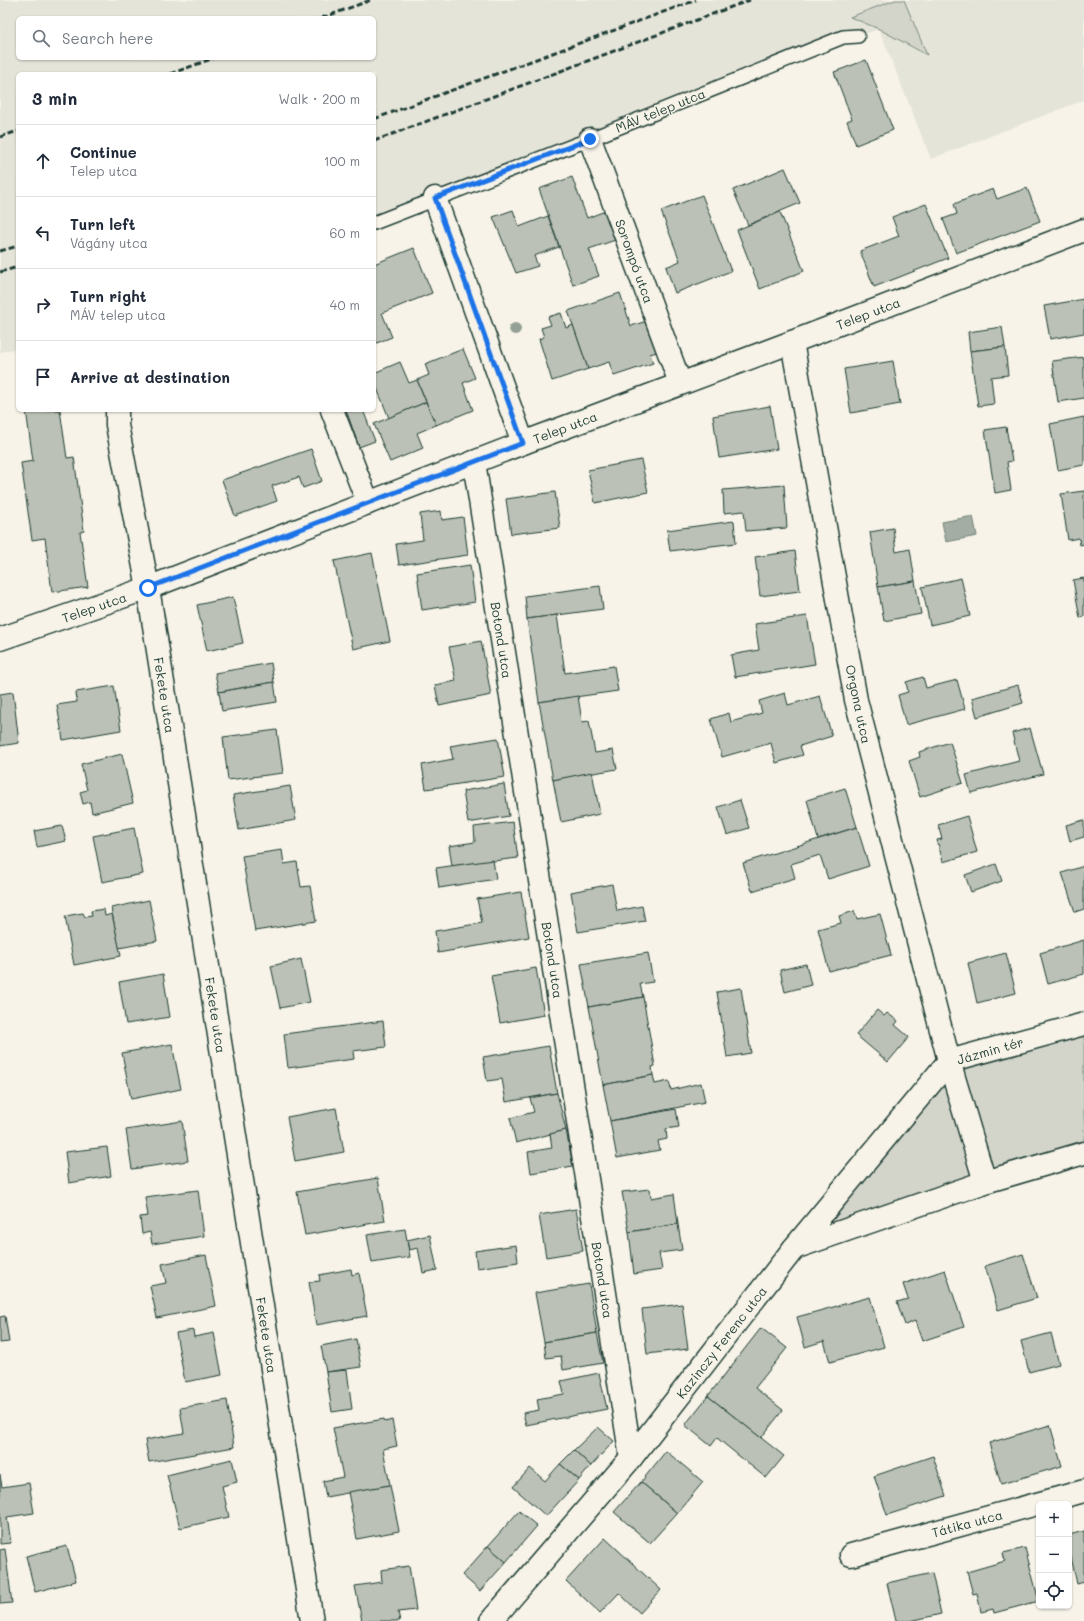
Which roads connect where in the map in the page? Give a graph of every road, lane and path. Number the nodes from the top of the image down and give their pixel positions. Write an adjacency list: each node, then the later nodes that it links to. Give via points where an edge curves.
1 (858, 36): 2 (lane, MÁV telep utca, via 843,37)
2 (590, 139): 3 (lane, MÁV telep utca); 7 (street, Sorompó utca)
3 (435, 198): 4 (lane, MÁV telep utca); 10 (street)
4 (376, 222)
5 (1084, 230): 6 (street, Telep utca)
6 (792, 342): 7 (street, Telep utca); 16 (street, Orgona utca, via 856,700)
7 (680, 383): 10 (street, Telep utca)
8 (117, 412): 13 (street, Fekete utca, via 117,425)
9 (333, 412): 12 (street)
10 (523, 443): 11 (street, Telep utca)
11 (474, 462): 12 (street, Telep utca); 20 (street, Botond utca)
12 (368, 503): 13 (street, Telep utca)
13 (148, 588): 14 (street, Telep utca); 23 (street, Fekete utca)
14 (0, 639)
15 (1084, 1024): 16 (street, Jázmin tér)
16 (949, 1062): 18 (street, Jázmin tér); 19 (street, Kazinczy Ferenc utca)
17 (1084, 1153): 18 (street)
18 (985, 1182): 19 (street)
19 (794, 1248): 20 (street, Kazinczy Ferenc utca)
20 (632, 1458): 24 (street, Kazinczy Ferenc utca)
21 (1084, 1491): 22 (street, Tátika utca)
22 (851, 1555)
23 (312, 1621)
24 (491, 1621)

